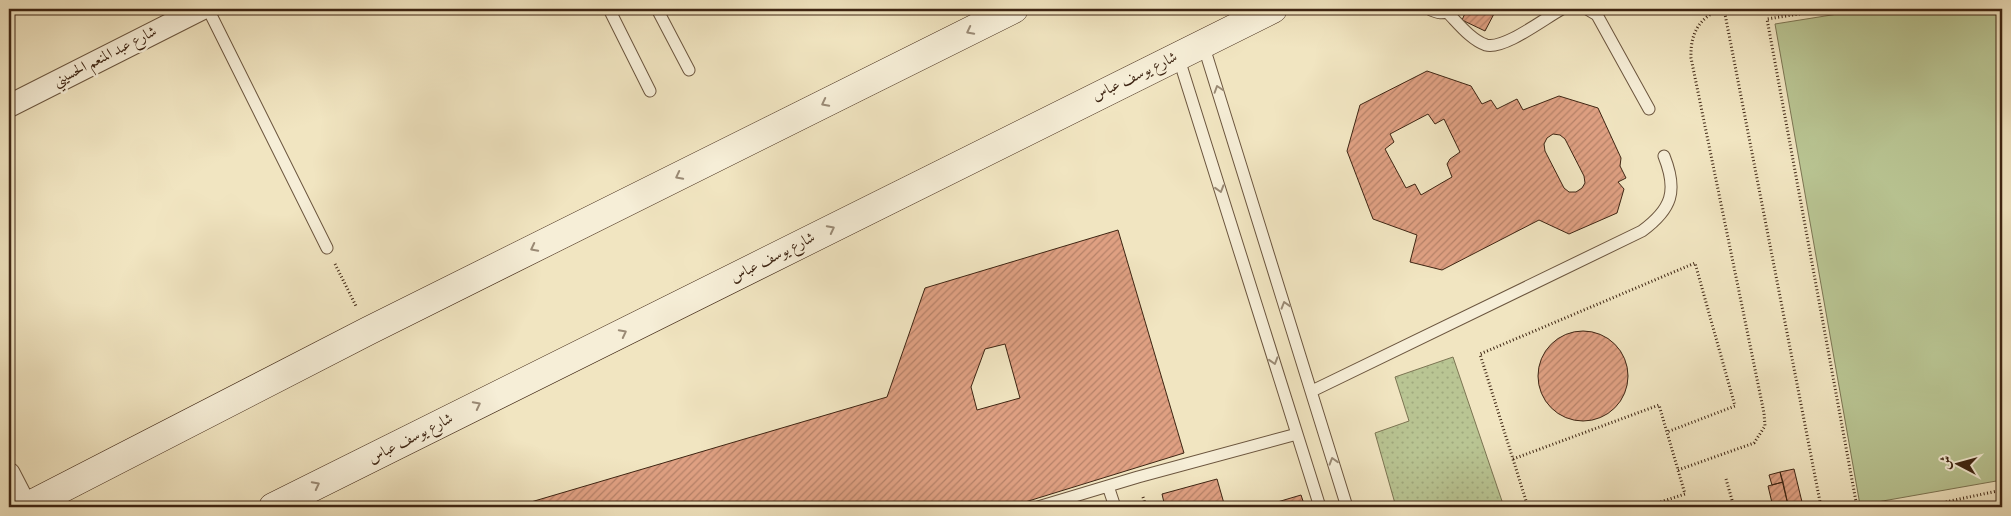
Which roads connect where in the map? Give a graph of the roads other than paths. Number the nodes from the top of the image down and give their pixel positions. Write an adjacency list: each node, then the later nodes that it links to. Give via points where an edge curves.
1 (201, 9): 15 (street, شارع عبد المنعم الحسيني)
2 (208, 9): 18 (lane)
3 (610, 9): 14 (lane)
4 (657, 9): 13 (lane)
5 (1014, 9): 23 (main road, one-way to 23, via 368,331)
6 (1429, 9): 10 (lane, via 1437,13)
7 (1562, 9): 10 (lane, via 1494,46 1476,39)
8 (1587, 9): 16 (lane, via 1596,15)
9 (1270, 10): 11 (main road, شارع يوسف عباس)
10 (1449, 11)
11 (1203, 44): 12 (main road, شارع يوسف عباس); 19 (lane, one-way to 11)
12 (1178, 56): 20 (lane, one-way to 20); 24 (main road, شارع يوسف عباس, one-way to 12)
13 (689, 70)
14 (650, 90)
15 (9, 106)
16 (1648, 109)
17 (1664, 156): 19 (lane, via 1672,176 1670,198 1660,218 1642,231)
18 (327, 248)
19 (1312, 390): 28 (lane, one-way to 19)
20 (1296, 434): 22 (lane); 27 (lane)
21 (9, 474): 23 (street)
22 (1108, 486): 25 (lane); 26 (lane)
23 (26, 507)
24 (273, 507)
25 (1038, 507)
26 (1114, 507)
27 (1320, 507)
28 (1347, 507)

